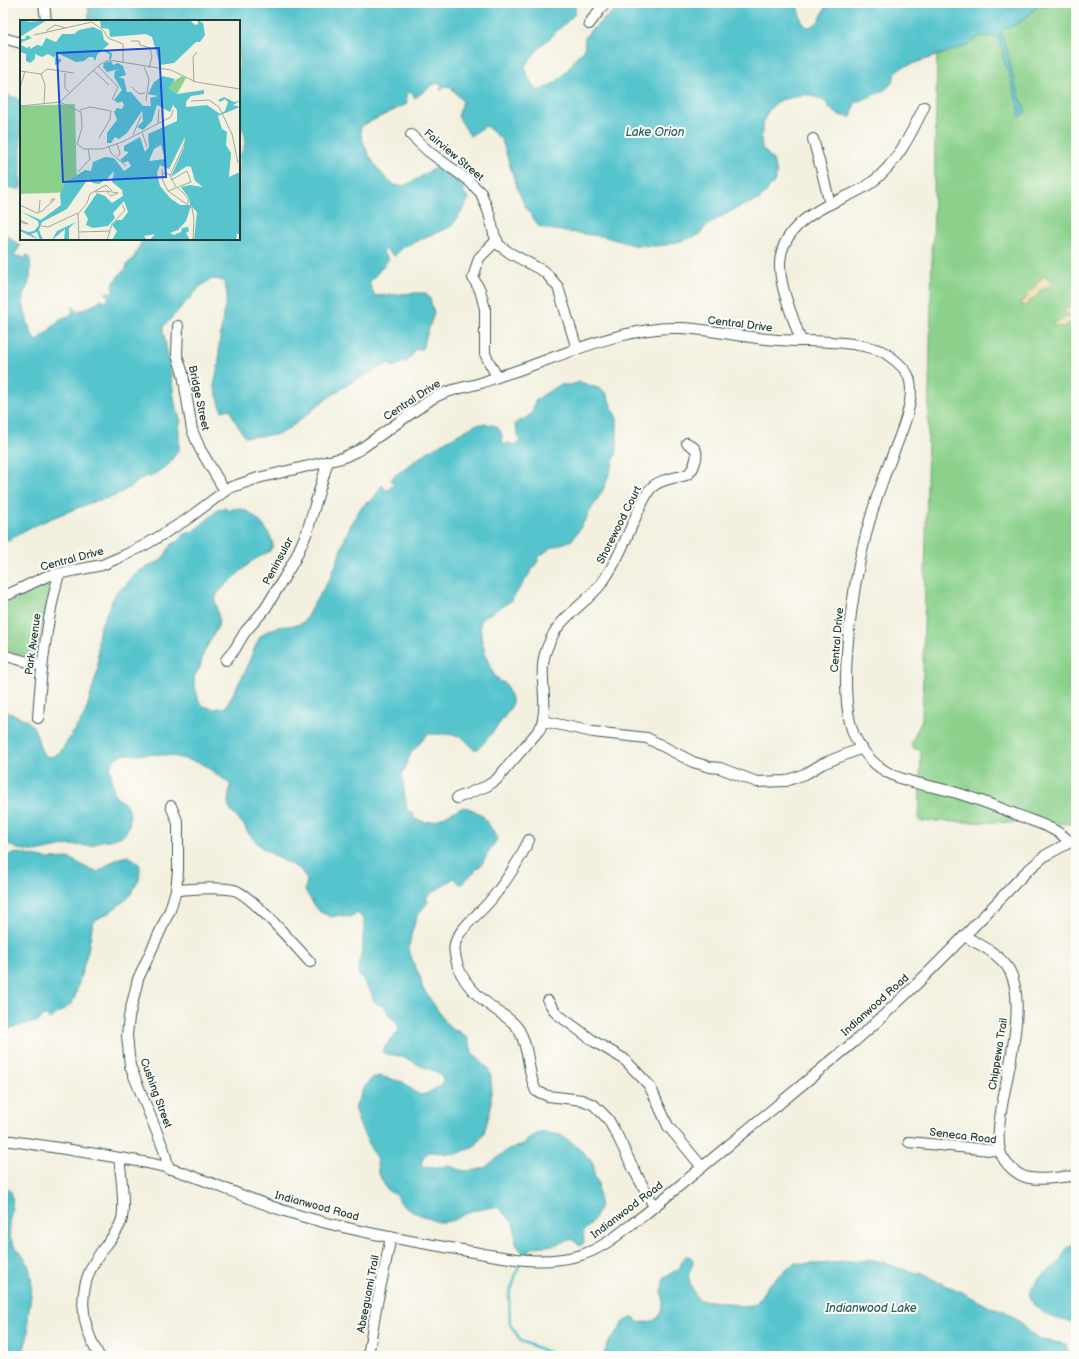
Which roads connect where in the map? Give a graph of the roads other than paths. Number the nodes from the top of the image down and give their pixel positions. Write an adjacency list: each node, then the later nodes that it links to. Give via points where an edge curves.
1 (44, 3): 3 (street)
2 (605, 3): 4 (street)
3 (46, 20)
4 (589, 24)
5 (3, 38): 6 (street)
6 (20, 43)
7 (924, 107): 10 (street, via 892,162 871,183)
8 (411, 135): 11 (street, Fairview Street, via 481,193)
9 (813, 139): 10 (street)
10 (830, 204): 13 (street, via 802,221 788,236 781,251 783,288)
11 (497, 240): 14 (street, Fairview Street, via 499,245 510,253 545,272 558,287); 15 (street, via 479,258 473,278 480,290 485,309 485,354)
12 (178, 326): 18 (street, Bridge Street, via 177,356 183,374 192,430 200,449)
13 (801, 341): 14 (street, Central Drive, via 769,340 678,328 624,335); 26 (street, Central Drive, via 848,343 884,352 902,367 910,380 908,414 880,487 859,560 846,655 847,711 854,734)
14 (577, 349): 15 (street, Central Drive)
15 (496, 377): 17 (street, Central Drive, via 446,391 359,450)
16 (687, 443): 25 (street, Shorewood Court, via 696,451 693,468 687,474 653,485 637,513 624,547 601,584 558,627 551,638 542,668)
17 (328, 461): 18 (street, Central Drive, via 258,478); 22 (street, Peninsular, via 307,532 295,558 264,609)
18 (225, 491): 19 (street, Central Drive, via 186,520 147,544 102,565)
19 (59, 574): 20 (street, Central Drive, via 47,576); 23 (street, Park Avenue)
20 (3, 597)
21 (3, 655): 23 (street)
22 (226, 660)
23 (42, 666): 24 (street, Park Avenue)
24 (38, 718)
25 (543, 721): 26 (street, via 593,732 647,738 692,762 720,768 757,782 786,782); 27 (street, via 540,729 496,780)
26 (862, 748): 30 (street, Central Drive, via 872,761 896,777 955,793 1016,814 1049,827)
27 (457, 798)
28 (171, 806): 31 (street, Cushing Street, via 178,823)
29 (529, 840): 42 (street, via 500,888 465,926 457,939 454,952 457,967 467,984 518,1028 524,1038 531,1080 536,1091 548,1096 594,1104 608,1119)
30 (1072, 840): 32 (street, Indianwood Road, via 1046,855 1027,871)
31 (176, 890): 33 (street, via 236,891 258,907); 40 (street, Cushing Street, via 170,910 138,980 127,1035 130,1066 164,1150)
32 (964, 936): 37 (street, Chippewa Trail, via 993,952 1008,968 1015,987 1017,1007 1013,1044 998,1130); 39 (street, Indianwood Road, via 883,1016)
33 (310, 962)
34 (548, 1001): 39 (street, via 557,1014 595,1042 624,1059 648,1084 668,1126)
35 (3, 1140): 38 (street, Indianwood Road)
36 (909, 1142): 37 (street, Seneca Road)
37 (1000, 1151): 41 (street, Seneca Road, via 1006,1164 1018,1174 1030,1178)
38 (119, 1158): 40 (street, Indianwood Road); 44 (street, via 122,1221 98,1255 85,1283 84,1316 91,1342)
39 (702, 1167): 42 (street, Indianwood Road)
40 (169, 1169): 43 (street, Indianwood Road, via 288,1212)
41 (1076, 1176)
42 (654, 1206): 43 (street, Indianwood Road, via 596,1249 558,1259 533,1261 507,1258)
43 (391, 1237): 45 (street, Abseguami Trail)
44 (99, 1356)
45 (368, 1356)

